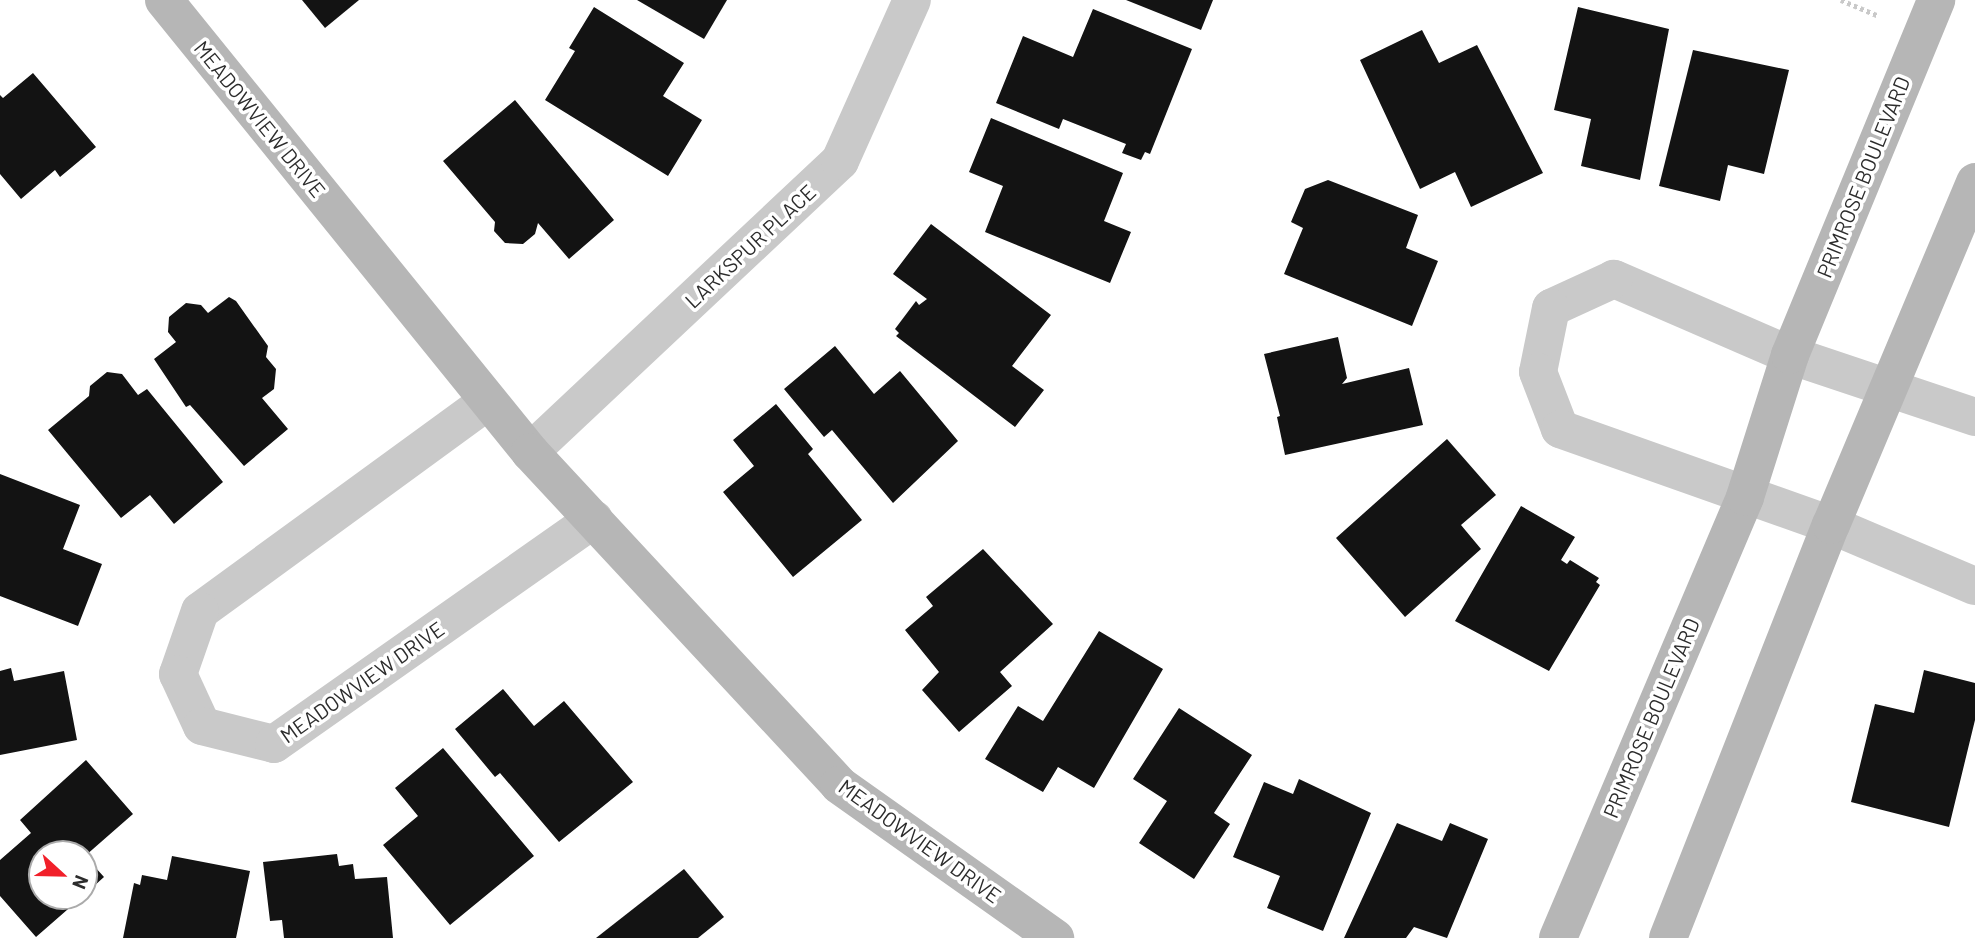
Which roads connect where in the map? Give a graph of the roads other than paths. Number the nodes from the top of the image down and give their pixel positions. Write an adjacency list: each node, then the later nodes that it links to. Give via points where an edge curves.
1 (164, 0): 7 (street, MEADOWVIEW DRIVE)
2 (912, 0): 9 (street, LARKSPUR PLACE, via 840,161)
3 (1936, 0): 5 (street, PRIMROSE BOULEVARD)
4 (1975, 182): 6 (street)
5 (1790, 355): 6 (street); 10 (street, PRIMROSE BOULEVARD); 10 (street, via 1614,279 1551,308 1538,372 1560,429)
6 (1892, 388): 8 (street); 12 (street)
7 (488, 401): 9 (street, MEADOWVIEW DRIVE); 11 (street, MEADOWVIEW DRIVE, via 200,611 177,674 202,726 274,744)
8 (1975, 417)
9 (530, 452): 11 (street, MEADOWVIEW DRIVE)
10 (1745, 497): 12 (street); 15 (street, PRIMROSE BOULEVARD)
11 (594, 519): 14 (street, MEADOWVIEW DRIVE, via 839,785)
12 (1831, 525): 13 (street); 16 (street)
13 (1975, 586)
14 (1055, 938)
15 (1558, 938)
16 (1668, 938)

